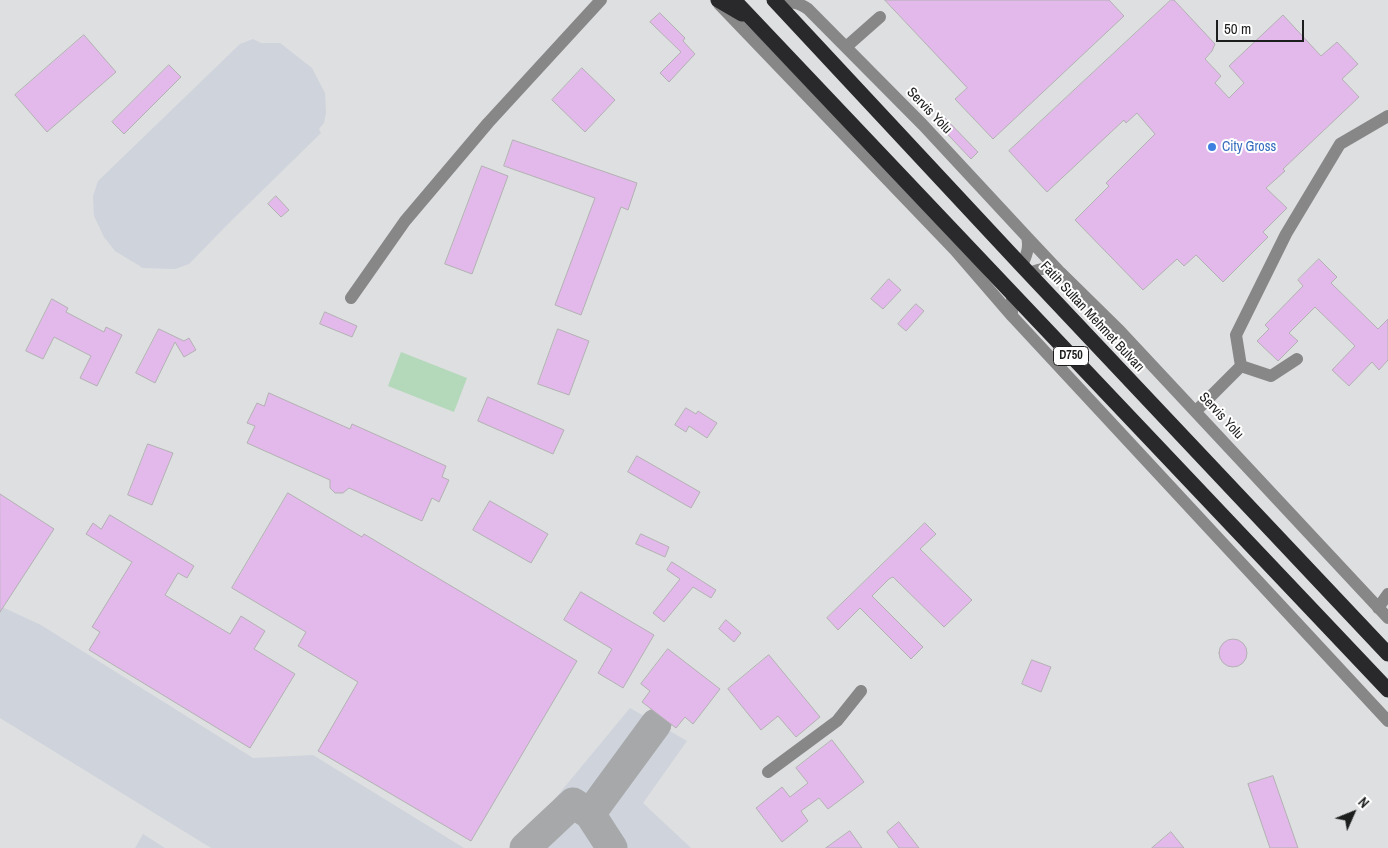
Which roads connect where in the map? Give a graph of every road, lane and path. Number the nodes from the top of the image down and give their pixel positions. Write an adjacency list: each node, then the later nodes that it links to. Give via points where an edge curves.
1 (601, 0): 16 (street, via 488,123 404,222)
2 (716, 0): 7 (highway); 11 (street)
3 (734, 0): 7 (highway, D750)
4 (777, 2): 5 (street, Servis Yolu); 13 (highway, Fatih Sultan Mehmet Bulvarı / D750)
5 (808, 3): 8 (street, Servis Yolu)
6 (880, 17): 8 (street)
7 (754, 21): 12 (highway, D750)
8 (846, 46): 10 (street, Servis Yolu)
9 (1388, 116): 19 (street, via 1340,144 1286,234 1236,335)
10 (1027, 237): 13 (street); 14 (street, Servis Yolu)
11 (954, 250): 12 (street); 17 (street)
12 (979, 257): 15 (highway, D750)
13 (1025, 269): 14 (street, via 1051,268); 24 (highway, Fatih Sultan Mehmet Bulvarı / D750)
14 (1061, 273): 20 (street, Servis Yolu)
15 (1012, 294): 17 (street); 25 (highway, D750)
16 (351, 298)
17 (1012, 316): 27 (street)
18 (1297, 359): 19 (street, via 1271,376)
19 (1241, 366): 20 (street)
20 (1196, 411): 22 (street, Servis Yolu)
21 (1388, 594): 22 (street)
22 (1378, 608): 23 (street, Servis Yolu)
23 (1388, 618)
24 (1388, 654)
25 (1388, 690)
26 (861, 691): 28 (street, via 837,721)
27 (1388, 721)
28 (768, 772)

